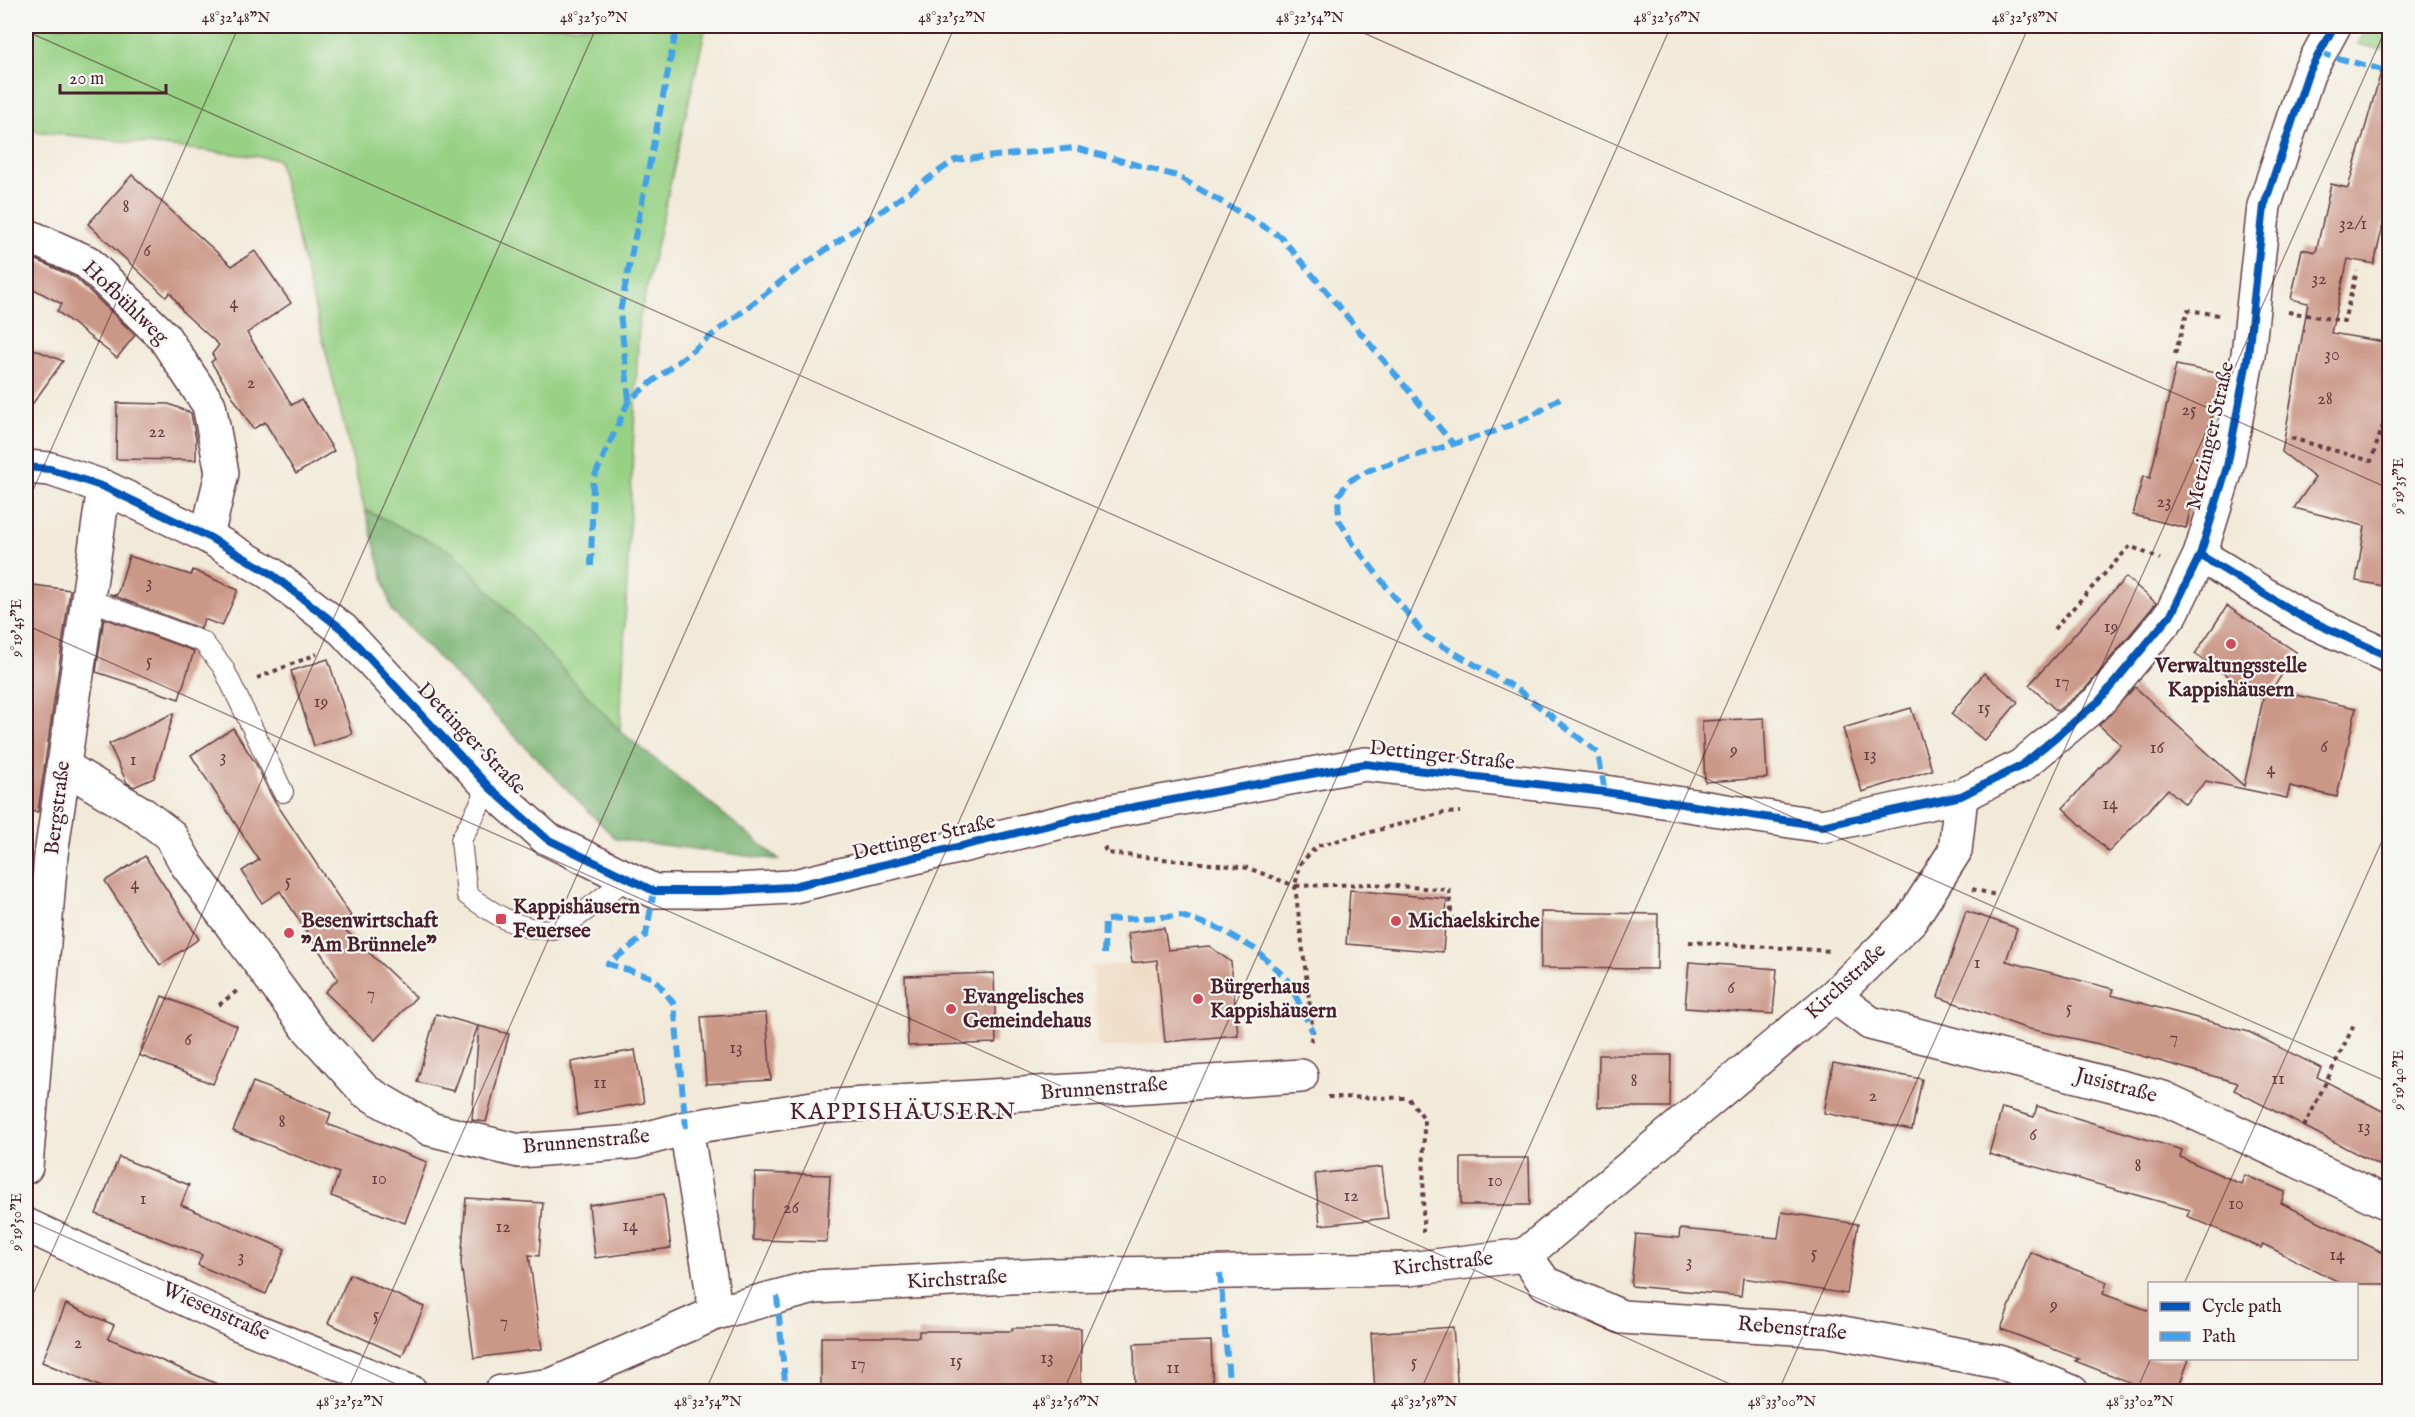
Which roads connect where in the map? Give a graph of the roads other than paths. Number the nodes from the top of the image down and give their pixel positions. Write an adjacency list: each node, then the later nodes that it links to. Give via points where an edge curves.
1 (2334, 26): 6 (street, Metzinger Straße, via 2308,74 2264,206 2251,320 2227,467)
2 (26, 235): 5 (street, Hofbühlweg, via 87,262 164,337 209,405 222,474)
3 (26, 467): 4 (street, Dettinger Straße, via 50,469)
4 (104, 487): 5 (street, Dettinger Straße); 7 (street, Bergstraße)
5 (207, 536): 10 (street, Dettinger Straße, via 270,573 343,630)
6 (2195, 564): 8 (street); 12 (street, Metzinger Straße, via 2172,613 2099,701 2021,766)
7 (87, 599): 9 (street, Bergstraße); 11 (lane, via 203,642 223,667)
8 (2390, 657)
9 (63, 766): 13 (street, Bergstraße); 17 (street, Brunnenstraße, via 170,835 187,865 314,1034 365,1091 430,1129 519,1151 634,1142)
10 (489, 787): 14 (street, Dettinger Straße, via 547,839); 14 (lane, via 461,840 467,895 501,919 533,928 561,927)
11 (283, 792)
12 (1961, 796): 14 (street, Dettinger Straße, via 1822,826 1605,792 1365,764 1090,816 790,887 654,891); 15 (street, Kirchstraße, via 1955,851 1911,920)
13 (38, 852): 18 (street, Bergstraße)
14 (626, 879)
15 (1834, 996): 20 (street, Jusistraße, via 1870,1023 2163,1098); 22 (street, Kirchstraße)
16 (1301, 1076): 17 (street, Brunnenstraße, via 819,1107)
17 (686, 1128): 23 (street)
18 (26, 1153): 19 (street, Bergstraße)
19 (26, 1167)
20 (2390, 1204)
21 (26, 1225): 24 (street, Wiesenstraße, via 239,1324)
22 (1525, 1256): 23 (street, Kirchstraße, via 1409,1269 1051,1275 814,1287); 26 (street, Rebenstraße, via 1545,1283 1622,1317 1827,1329 1999,1362)
23 (716, 1313): 25 (street, via 552,1385)
24 (411, 1392)
25 (501, 1392)
26 (2072, 1392)

